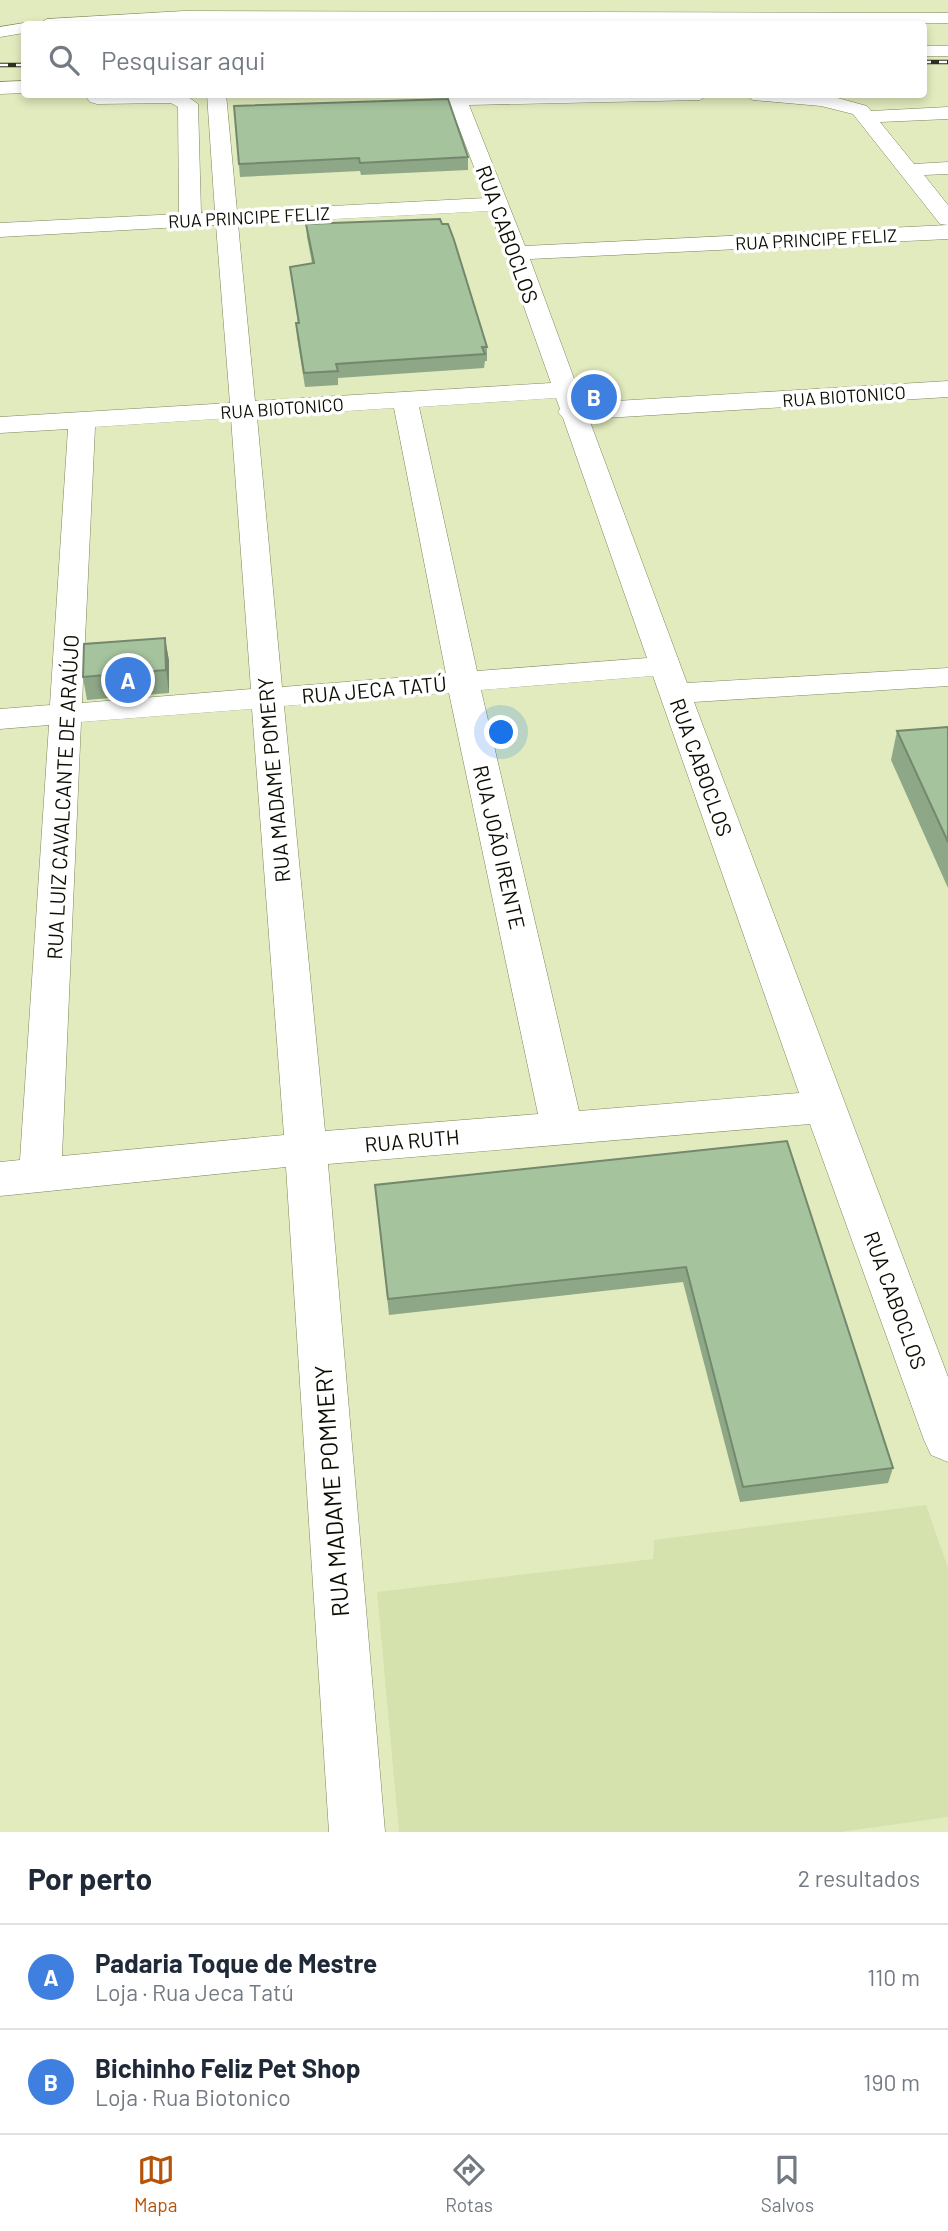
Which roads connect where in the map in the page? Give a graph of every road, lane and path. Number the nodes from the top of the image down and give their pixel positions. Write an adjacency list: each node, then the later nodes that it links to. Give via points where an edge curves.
1 (948, 18): 3 (street)
2 (98, 21): 3 (street, via 184,16)
3 (754, 21)
4 (21, 28): 5 (street)
5 (0, 32)
6 (927, 51): 7 (street)
7 (948, 51)
8 (21, 87): 9 (street)
9 (0, 88)
10 (123, 98): 15 (street)
11 (149, 98): 19 (street)
12 (179, 98): 24 (street, via 188,104)
13 (456, 98): 22 (street, RUA CABOCLOS)
14 (793, 98): 18 (street, via 844,103)
15 (97, 99)
16 (218, 99): 23 (street)
17 (948, 113): 18 (street)
18 (867, 117): 21 (street)
19 (149, 118)
20 (948, 168): 21 (street)
21 (909, 170): 25 (street)
22 (498, 204): 23 (street, RUA PRINCIPE FELIZ); 28 (street, RUA CABOCLOS)
23 (229, 217): 24 (street, RUA PRINCIPE FELIZ); 32 (street)
24 (191, 219): 26 (street, RUA PRINCIPE FELIZ)
25 (948, 219)
26 (0, 230)
27 (948, 232): 28 (street, RUA PRINCIPE FELIZ)
28 (515, 253): 31 (street, RUA CABOCLOS)
29 (948, 389): 31 (street, RUA BIOTONICO)
30 (405, 401): 31 (street, RUA BIOTONICO); 32 (street, RUA BIOTONICO); 37 (street, RUA JOÃO IRENTE)
31 (567, 401): 36 (street, RUA CABOCLOS)
32 (243, 411): 33 (street, RUA BIOTONICO); 38 (street, RUA MADAME POMERY)
33 (82, 420): 34 (street, RUA BIOTONICO); 39 (street, RUA LUIZ CAVALCANTE DE ARAÚJO)
34 (0, 425)
35 (948, 677): 36 (street, RUA JECA TATÚ)
36 (670, 679): 37 (street, RUA JECA TATÚ); 41 (street, RUA CABOCLOS)
37 (463, 682): 38 (street, RUA JECA TATÚ); 42 (street, RUA JOÃO IRENTE)
38 (266, 698): 39 (street, RUA JECA TATÚ); 43 (street, RUA MADAME POMERY)
39 (67, 714): 40 (street, RUA JECA TATÚ); 44 (street, RUA LUIZ CAVALCANTE DE ARAÚJO)
40 (0, 719)
41 (824, 1107): 42 (street, RUA RUTH); 45 (street, RUA CABOCLOS)
42 (562, 1128): 43 (street, RUA RUTH)
43 (306, 1149): 44 (street, RUA RUTH); 46 (street, RUA MADAME POMMERY)
44 (20, 1177)
45 (948, 1440)
46 (357, 1832)

